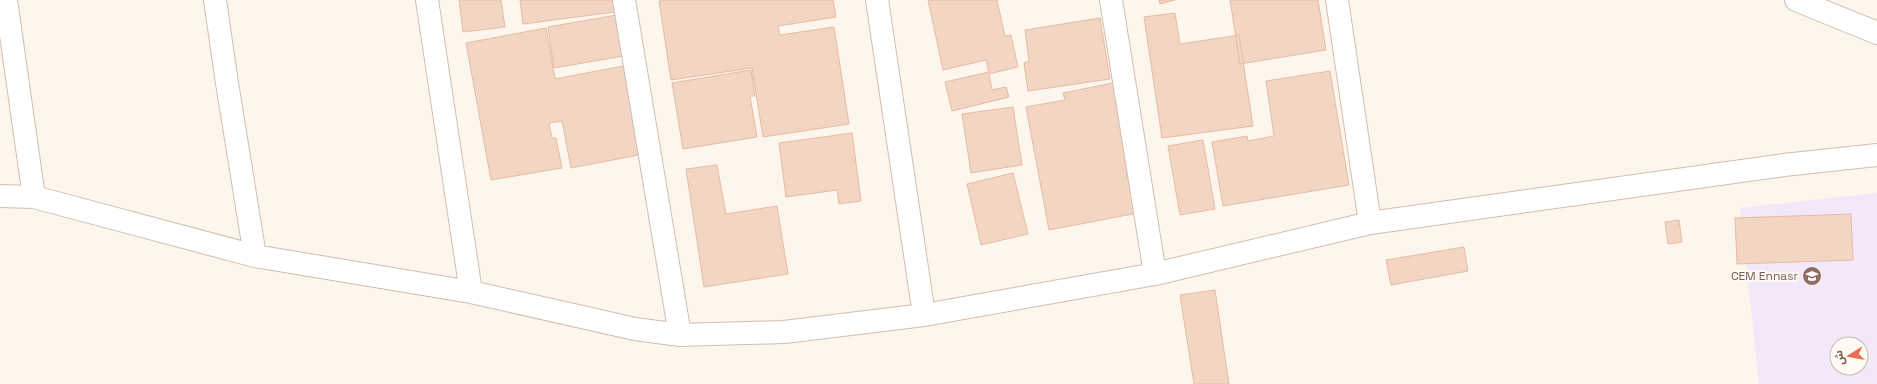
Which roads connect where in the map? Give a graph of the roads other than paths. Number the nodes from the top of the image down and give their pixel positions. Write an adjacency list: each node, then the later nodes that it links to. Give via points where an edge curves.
1 (6, 0): 12 (street)
2 (215, 0): 14 (street)
3 (428, 0): 16 (street)
4 (624, 0): 18 (street)
5 (877, 0): 17 (street)
6 (1111, 0): 15 (street)
7 (1337, 0): 13 (street)
8 (1796, 0): 9 (street)
9 (1877, 33)
10 (1877, 155): 13 (street, via 1776,166)
11 (0, 196): 12 (street)
12 (34, 197): 14 (street)
13 (1370, 223): 15 (street)
14 (255, 256): 16 (street)
15 (1155, 274): 17 (street)
16 (471, 292): 18 (street, via 635,329)
17 (924, 315): 18 (street, via 784,332)
18 (680, 335)

